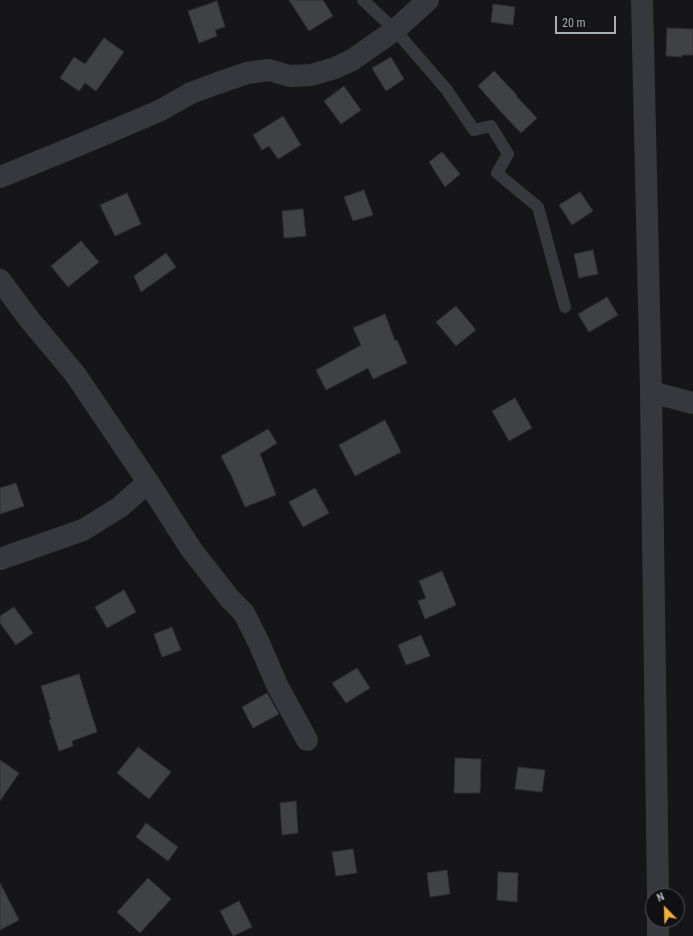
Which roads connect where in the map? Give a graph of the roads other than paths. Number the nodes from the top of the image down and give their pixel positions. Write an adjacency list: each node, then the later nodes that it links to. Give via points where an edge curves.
1 (363, 0): 4 (lane)
2 (428, 0): 4 (street)
3 (642, 0): 8 (street)
4 (395, 30): 5 (street, via 352,60 335,68 304,76 290,76 269,70 246,73 218,82 191,93 159,111); 7 (lane, via 446,89 474,130 491,126 508,154 497,173 538,207)
5 (0, 178)
6 (0, 280): 10 (street, via 75,374)
7 (565, 307)
8 (651, 392): 9 (street); 13 (street)
9 (693, 403)
10 (148, 482): 11 (street, via 120,506 83,530); 12 (street, via 191,549 244,613)
11 (0, 559)
12 (306, 740)
13 (658, 888)

